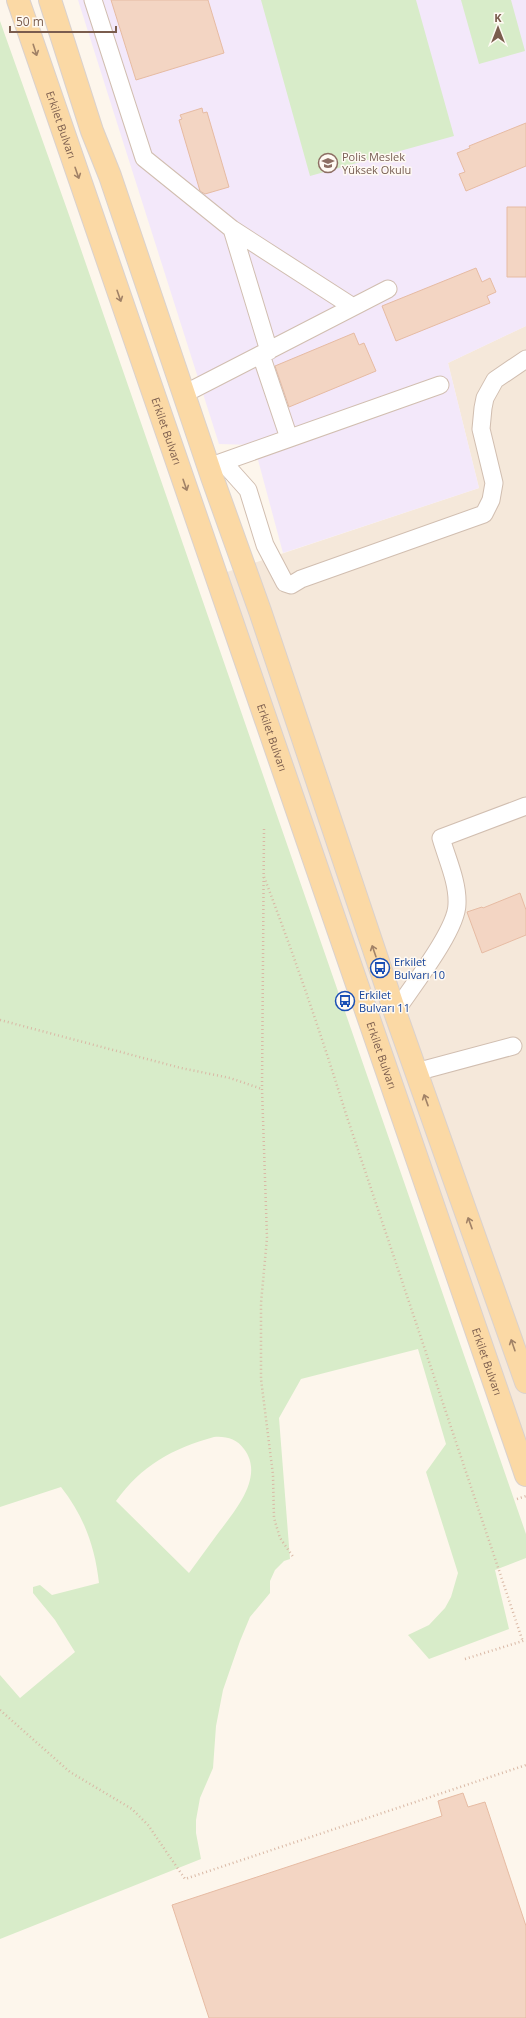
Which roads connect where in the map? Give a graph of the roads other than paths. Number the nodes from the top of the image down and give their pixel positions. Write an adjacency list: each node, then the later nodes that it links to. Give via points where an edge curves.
1 (18, 0): 18 (main road, Erkilet Bulvarı, one-way to 18)
2 (50, 0): 10 (main road, via 92,131 110,176)
3 (93, 0): 4 (street, via 144,158)
4 (232, 229): 6 (street); 7 (street)
5 (388, 289): 6 (street)
6 (353, 307): 7 (street)
7 (265, 353): 10 (street); 11 (street)
8 (526, 359): 12 (street, via 495,380 485,398 481,429 494,483 491,500 484,514 301,579 291,585 285,583 265,545 248,490)
9 (440, 385): 11 (street)
10 (184, 394): 12 (main road)
11 (289, 438): 12 (street)
12 (216, 464): 14 (main road, one-way to 12, via 260,611)
13 (526, 806): 14 (street, via 441,838 455,887 457,913 449,932)
14 (395, 1012): 16 (main road)
15 (513, 1046): 16 (street)
16 (416, 1072): 17 (main road, one-way to 16)
17 (526, 1382)
18 (526, 1475)

